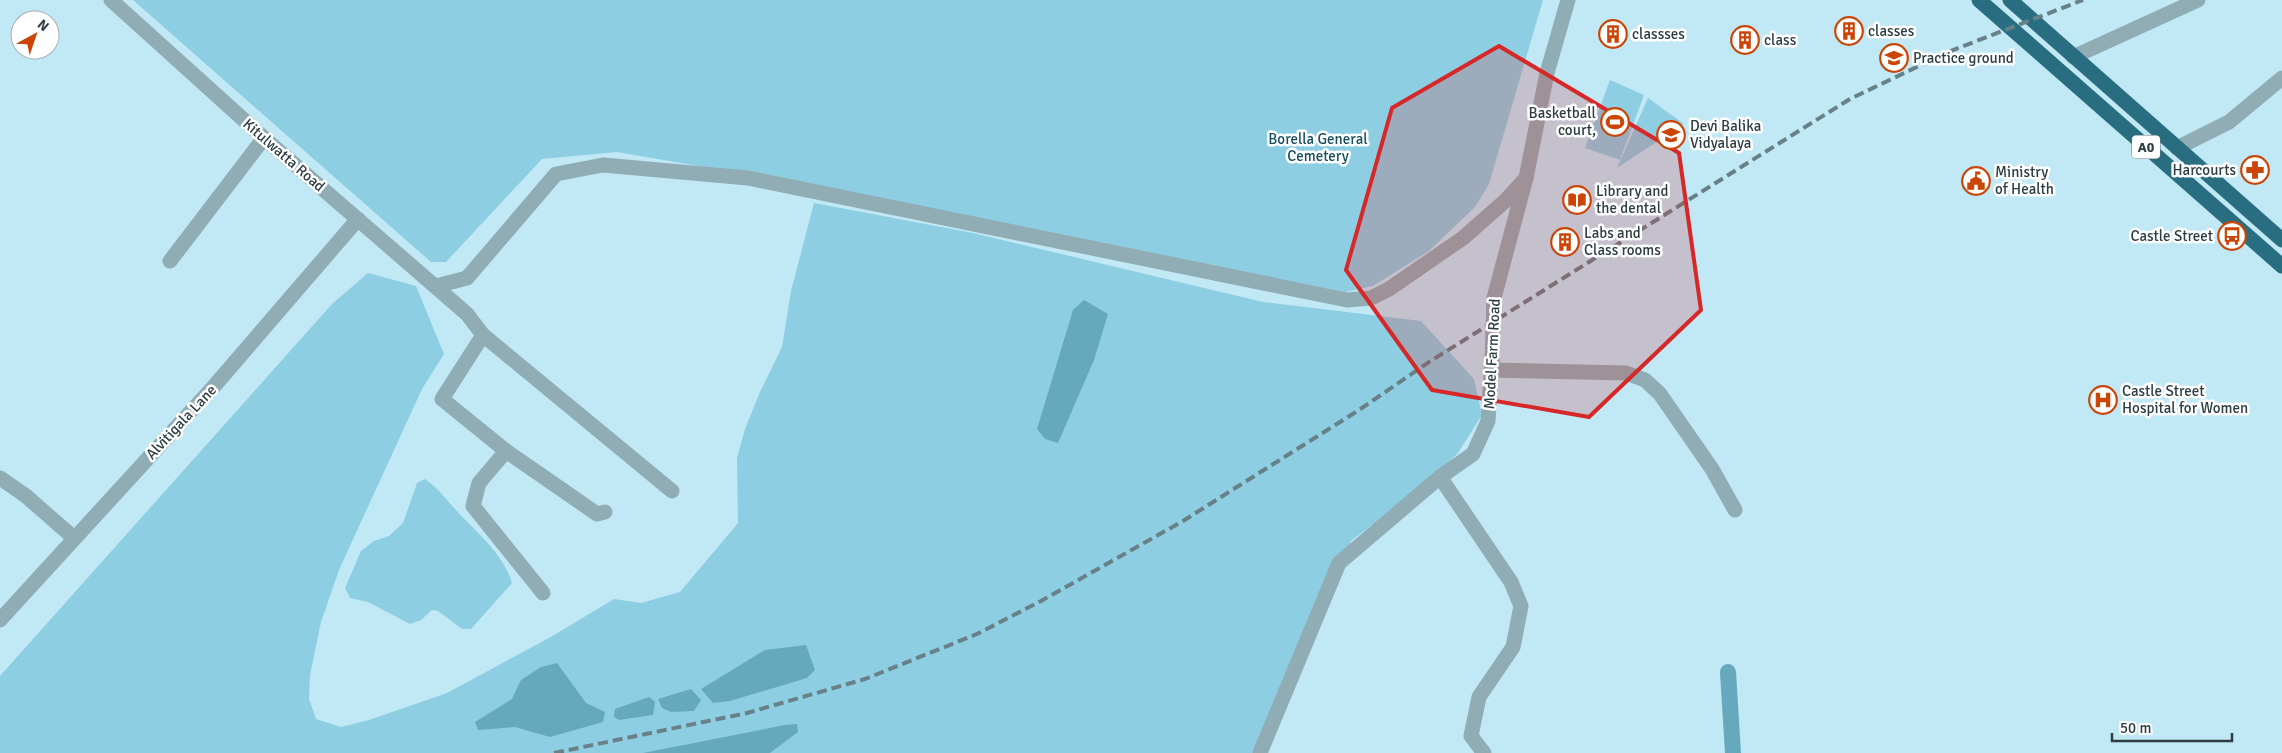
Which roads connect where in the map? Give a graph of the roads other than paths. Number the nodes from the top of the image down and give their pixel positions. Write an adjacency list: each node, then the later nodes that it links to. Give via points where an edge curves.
1 (111, 0): 8 (street, Kitulwatta Road)
2 (1568, 0): 10 (street, Model Farm Road, via 1547,73)
3 (1979, 0): 14 (highway, A0)
4 (2010, 0): 6 (highway, A0)
5 (2198, 0): 6 (street)
6 (2072, 57): 9 (highway, A0)
7 (2282, 78): 9 (street, via 2229,122)
8 (264, 138): 11 (street, Kitulwatta Road); 13 (street)
9 (2177, 148): 12 (highway, A0)
10 (1526, 178): 15 (street, via 1463,238 1371,298 1347,300 748,178 602,165 556,174 467,278); 17 (street, Model Farm Road, bridge, via 1494,298)
11 (358, 220): 15 (street, Kitulwatta Road); 24 (street, Alvitigala Lane, via 216,384)
12 (2282, 240)
13 (170, 261)
14 (2282, 266)
15 (436, 286): 16 (street, Kitulwatta Road, via 468,314)
16 (483, 335): 18 (street, via 442,399); 21 (street, Kitulwatta Road)
17 (1491, 365): 19 (street, Model Farm Road, via 1488,421 1473,454); 22 (street, via 1626,373 1645,380 1660,394)
18 (506, 451): 23 (street, via 597,514); 25 (street, via 479,483 473,506)
19 (1440, 477): 27 (street, Model Farm Road, via 1339,563); 28 (street, via 1511,582 1521,606 1514,647 1479,697 1471,736)
20 (0, 478): 24 (street)
21 (672, 490)
22 (1736, 510)
23 (605, 512)
24 (74, 538): 26 (street, Alvitigala Lane)
25 (543, 593)
26 (0, 620)
27 (1260, 753)
28 (1484, 753)

